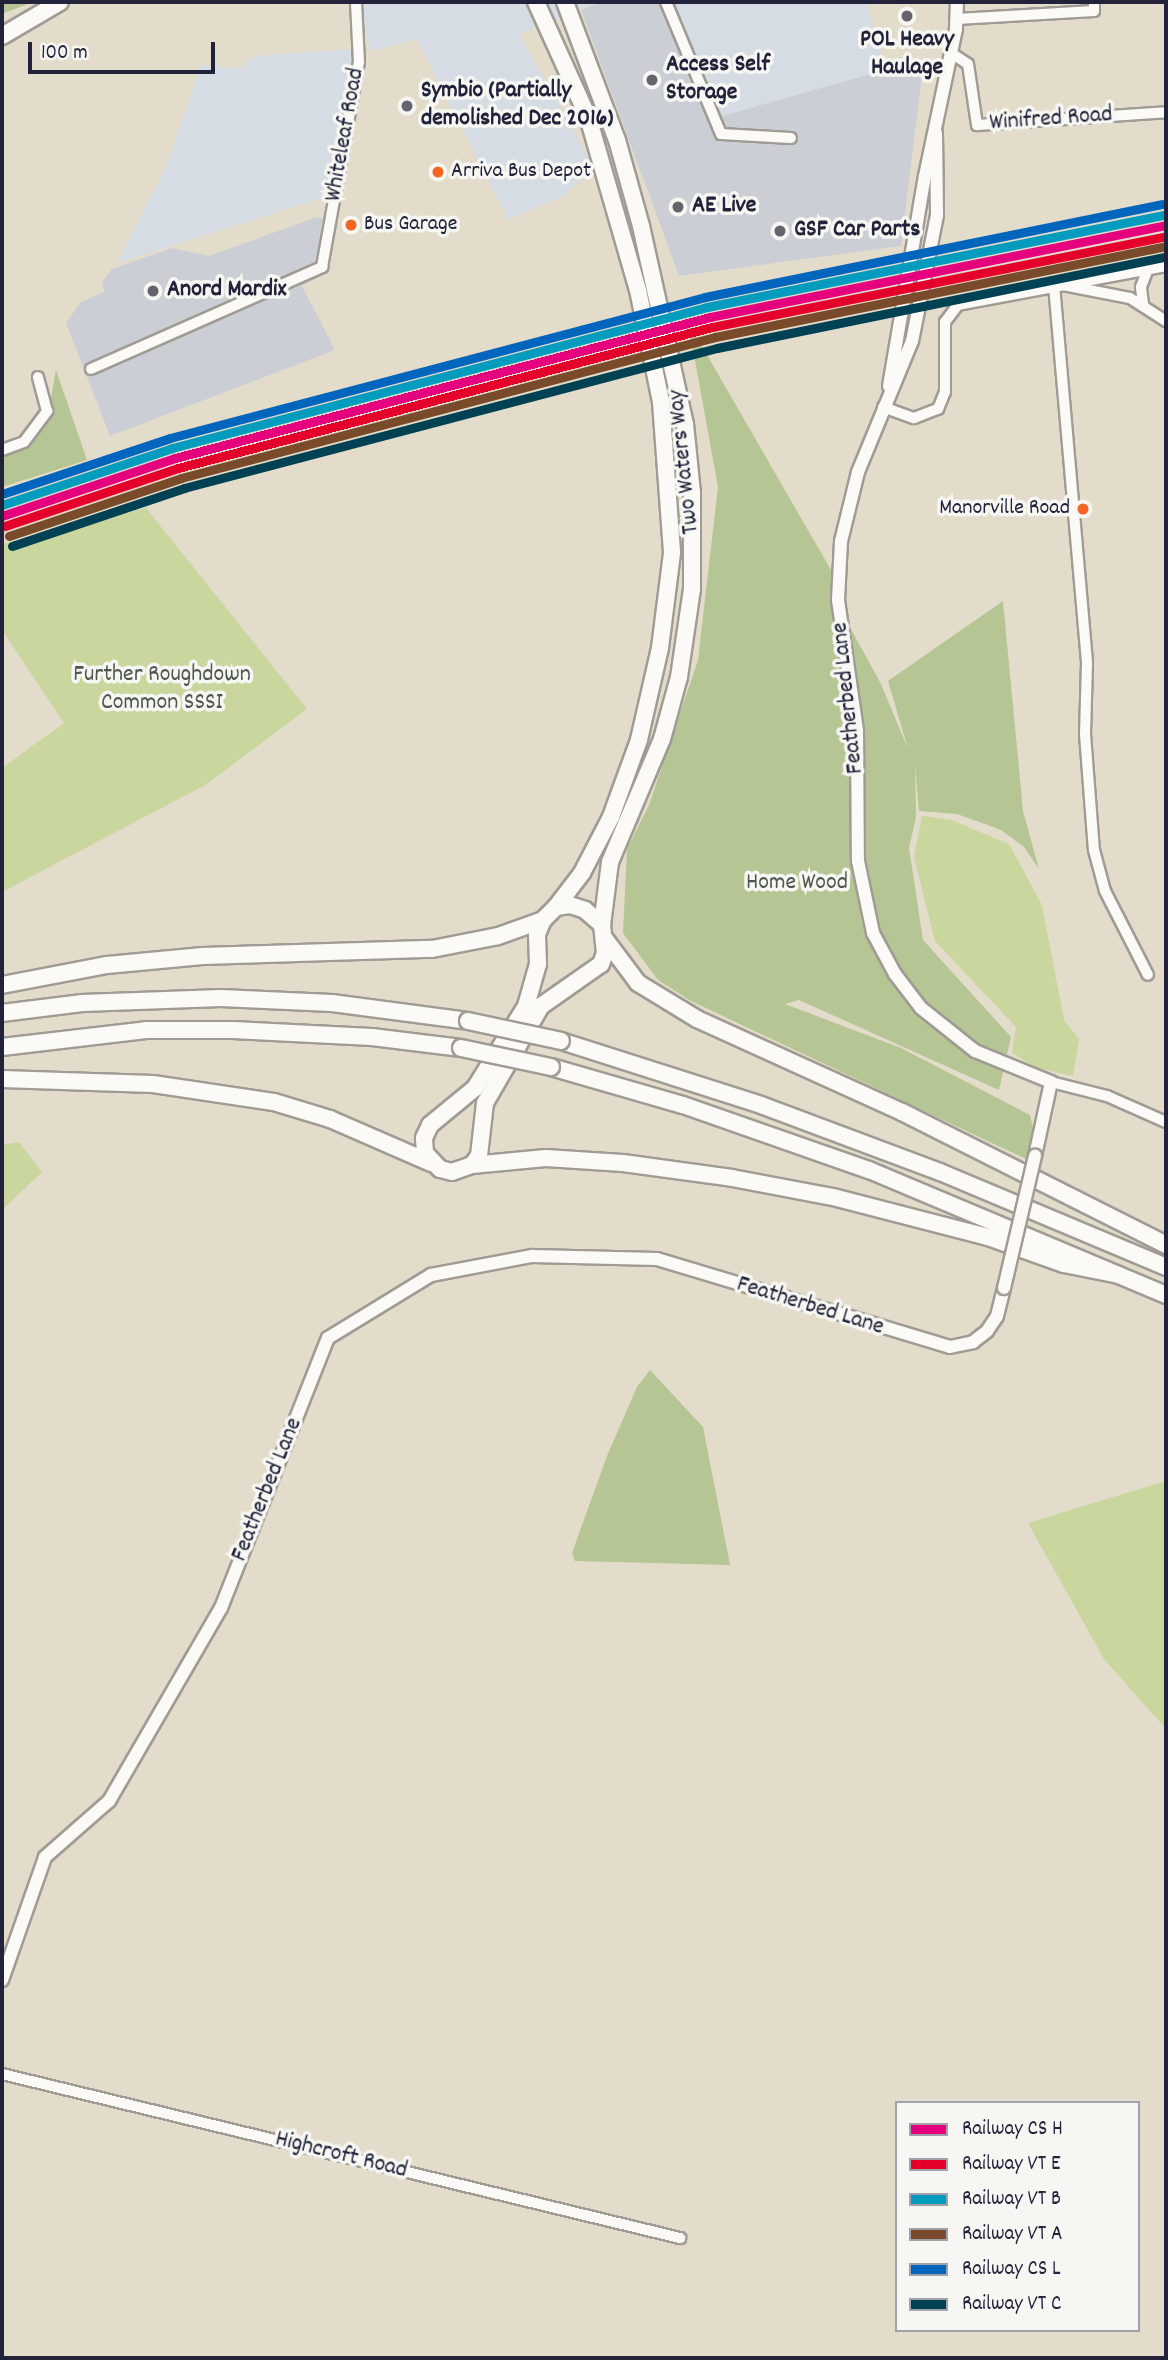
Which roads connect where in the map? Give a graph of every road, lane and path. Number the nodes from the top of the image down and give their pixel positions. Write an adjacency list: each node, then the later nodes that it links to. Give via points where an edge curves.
1 (60, 2): 11 (main road, via 35,12)
2 (356, 2): 22 (street, Whiteleaf Road, via 359,62 322,267)
3 (528, 2): 12 (main road)
4 (536, 2): 12 (main road, Two Waters Way)
5 (545, 2): 12 (main road)
6 (565, 2): 29 (main road, Two Waters Way, via 617,140 656,286 692,492 690,618 662,739 610,862)
7 (666, 2): 16 (street, via 721,134)
8 (957, 2): 10 (street, Featherbed Lane)
9 (1094, 6): 10 (street)
10 (957, 19): 13 (street, Featherbed Lane)
11 (2, 36)
12 (554, 38): 27 (main road, Two Waters Way, via 607,171 638,290 668,468 672,553 653,687 624,785 582,873)
13 (951, 53): 14 (street, Winifred Road, via 968,64 977,125); 15 (street, Featherbed Lane)
14 (1166, 112)
15 (936, 133): 24 (street, Featherbed Lane); 24 (street, Featherbed Lane, via 935,226 912,341)
16 (791, 138)
17 (1166, 266): 18 (street)
18 (1148, 269): 19 (street); 20 (street, via 1141,287)
19 (1056, 284): 20 (street); 25 (street, via 958,305 945,322 946,392 938,409 914,418); 30 (street, via 1087,663 1085,734 1094,850 1105,891)
20 (1143, 304): 21 (street)
21 (1166, 321)
22 (91, 369)
23 (37, 377): 26 (street, via 47,411 24,442)
24 (888, 393): 25 (street, Featherbed Lane)
25 (883, 407): 35 (street, Featherbed Lane, via 852,490 838,576 857,730 858,861 866,910 895,974 934,1021 975,1051)
26 (2, 450)
27 (556, 907): 28 (main road, Two Waters Way); 29 (main road, via 585,909)
28 (543, 920): 31 (main road, via 498,936 432,949 202,956 107,965); 37 (main road, via 537,933 538,964 526,1006 470,1097 430,1125 424,1138 425,1153)
29 (603, 931): 38 (main road, Two Waters Way, via 601,964 541,1006 485,1103 479,1156); 39 (main road, via 638,983 707,1024 902,1112)
30 (1148, 975)
31 (2, 985)
32 (2, 1013): 40 (main road, bridge, via 82,1003 221,998 332,1003 468,1021 561,1041 658,1069 787,1115 952,1177)
33 (2, 1047): 41 (main road, bridge, via 146,1030 233,1030 359,1036 461,1048 551,1067 683,1105 869,1170)
34 (2, 1079): 37 (main road, via 153,1084 274,1102 330,1119)
35 (1051, 1082): 36 (street, via 1107,1097); 43 (street, Featherbed Lane, bridge, via 997,1316 973,1342 950,1347 657,1259 531,1256 431,1275 328,1339 221,1608 109,1801 45,1857)
36 (1166, 1122)
37 (434, 1164): 38 (main road, via 452,1172)
38 (472, 1165): 41 (main road, via 559,1159 732,1178 834,1197 988,1237 1064,1264)
39 (1166, 1245)
40 (1166, 1267)
41 (1119, 1275): 42 (main road)
42 (1166, 1295)
43 (2, 1980)
44 (2, 2074): 45 (street, Highcroft Road)
45 (680, 2238)

